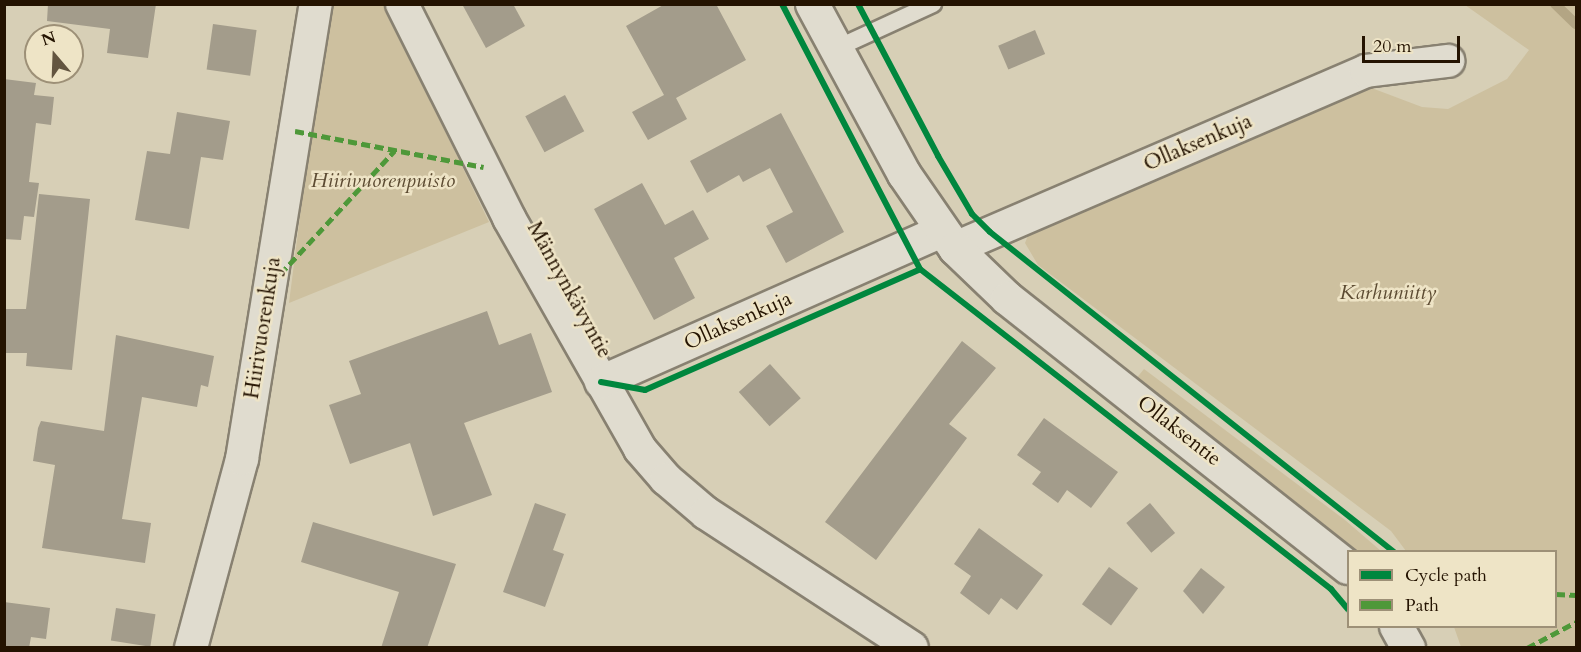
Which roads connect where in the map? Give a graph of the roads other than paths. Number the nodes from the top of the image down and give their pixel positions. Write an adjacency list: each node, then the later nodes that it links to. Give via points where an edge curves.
1 (316, 4): 11 (street, Hiirivuorenkuja, via 242,459)
2 (402, 4): 8 (street, Männynkävyntie, via 509,218)
3 (812, 4): 5 (street, Ollaksentie)
4 (933, 4): 5 (lane)
5 (835, 49): 7 (street, Ollaksentie)
6 (1448, 61): 7 (street, Ollaksenkuja, via 1366,71)
7 (948, 239): 8 (street, Ollaksenkuja); 9 (street, Ollaksentie, via 1007,298)
8 (601, 382): 12 (street, Männynkävyntie, via 640,448 666,479 706,513)
9 (1347, 566)
10 (1397, 628): 13 (street)
11 (191, 648)
12 (912, 648)
13 (1408, 648)

